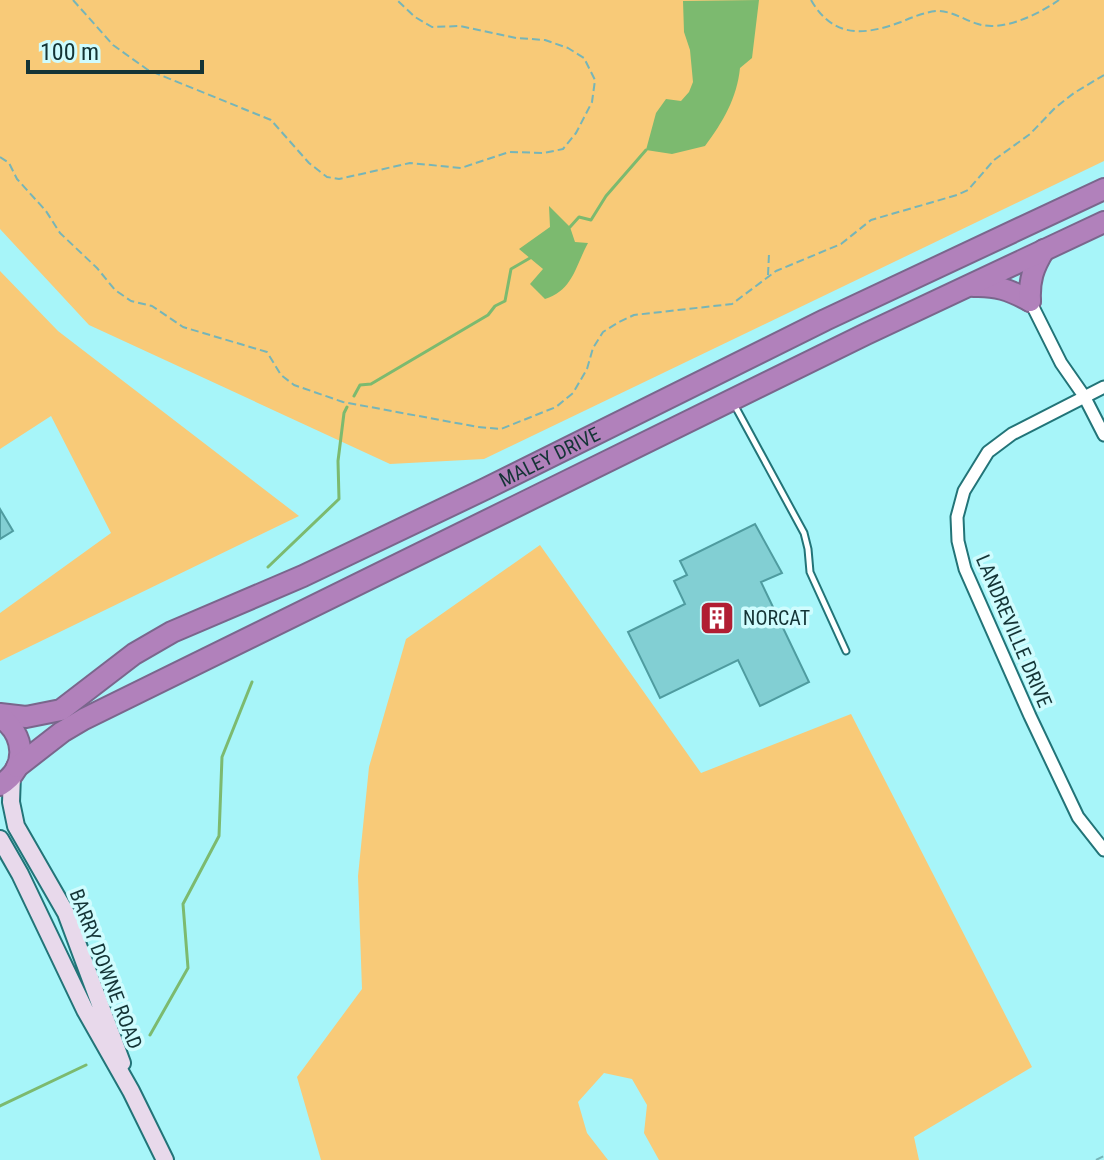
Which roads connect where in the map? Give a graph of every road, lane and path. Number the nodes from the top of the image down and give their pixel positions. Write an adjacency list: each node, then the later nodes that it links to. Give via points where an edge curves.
1 (73, 0): 2 (path, via 113,45 148,70 271,120 327,177 410,163 461,168 509,152 563,149 592,102 595,80 584,58 545,40 460,26 432,27)
2 (397, 0)
3 (811, 0): 4 (path, via 821,18 835,27 869,31 936,11 981,26 1017,22 1039,15)
4 (1059, 0)
5 (1104, 75): 11 (path, via 1074,93 994,160 968,190 883,214 841,244)
6 (0, 157): 11 (path, via 60,233 131,301 152,306 183,327 267,352 294,385 343,402 478,427 501,429 556,407 573,393 603,332 619,322 634,315 732,304)
7 (1104, 189): 19 (highway, MALEY DRIVE, via 345,556 172,632 61,710)
8 (1104, 222): 9 (highway, MALEY DRIVE)
9 (1044, 250): 12 (highway, MALEY DRIVE); 13 (highway, via 1029,282)
10 (769, 254): 11 (path)
11 (768, 277)
12 (970, 286): 13 (highway, via 1001,287); 16 (highway, MALEY DRIVE)
13 (1030, 301): 15 (street)
14 (1104, 387): 15 (street, LANDREVILLE DRIVE)
15 (1084, 396): 17 (street); 22 (street, LANDREVILLE DRIVE, via 988,452 964,491 957,517 965,569 1078,817)
16 (733, 401): 18 (lane, via 804,533 810,572); 20 (highway, MALEY DRIVE, via 84,719)
17 (1104, 435)
18 (846, 651)
19 (0, 716): 20 (highway, via 17,733 21,756)
20 (10, 776): 23 (main road, BARRY DOWNE ROAD, via 16,826 66,913)
21 (0, 839): 23 (main road, BARRY DOWNE ROAD)
22 (1101, 842)
23 (131, 1091): 25 (main road, BARRY DOWNE ROAD)
24 (1104, 1156): 26 (path)
25 (165, 1160)
26 (1096, 1160)

